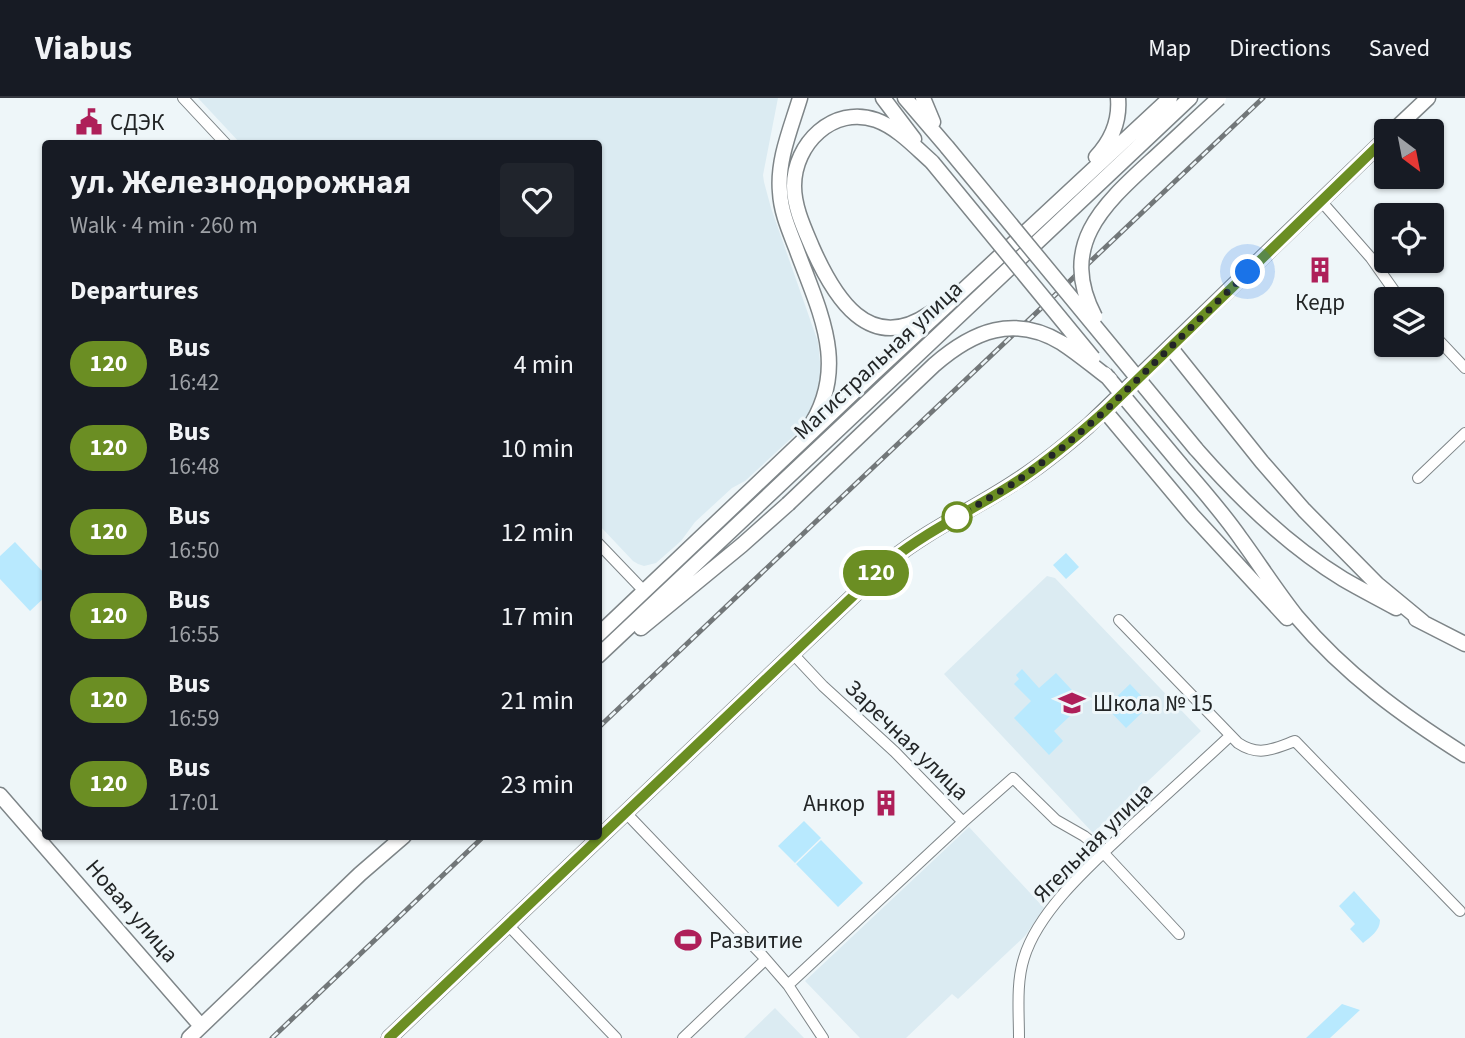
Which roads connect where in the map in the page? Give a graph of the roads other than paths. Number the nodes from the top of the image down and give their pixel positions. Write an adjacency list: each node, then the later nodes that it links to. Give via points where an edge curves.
1 (183, 98): 12 (street)
2 (800, 98): 27 (main road, via 780,177 782,210 824,326 829,372 817,415)
3 (883, 98): 15 (main road)
4 (905, 98): 13 (main road)
5 (923, 98): 13 (main road)
6 (1118, 98): 17 (main road, via 1117,117 1105,147)
7 (1170, 98): 17 (main road, Магистральная улица)
8 (1190, 98): 35 (main road, Магистральная улица)
9 (1219, 98): 22 (main road, bridge, via 1125,185 1090,228 1081,265 1083,289)
10 (1428, 98): 11 (main road)
11 (1406, 119)
12 (222, 140)
13 (947, 147): 22 (main road, bridge)
14 (1374, 150): 16 (main road)
15 (932, 162): 18 (main road, via 887,125 863,117 837,120 811,139 799,157 794,187 807,236 832,287 858,316 878,326 905,327 926,317); 24 (main road, bridge)
16 (1321, 201): 19 (street); 21 (main road)
17 (1037, 222): 18 (main road, Магистральная улица)
18 (994, 262): 27 (main road, Магистральная улица)
19 (1391, 287)
20 (1444, 346): 23 (street)
21 (1170, 347): 25 (main road); 32 (main road, via 1304,510 1377,584)
22 (1118, 354): 32 (main road, bridge, via 1247,503 1343,579)
23 (1465, 368)
24 (1110, 379): 37 (main road, bridge, via 1050,337 1024,329 989,331 958,345 788,504); 38 (main road, bridge, via 1240,537 1296,616)
25 (1105, 411): 36 (main road, via 1016,482 908,547); 38 (main road, via 1192,515 1304,636 1328,660)
26 (1465, 433): 28 (street)
27 (779, 465): 30 (main road, Магистральная улица)
28 (1418, 478)
29 (602, 547): 30 (street)
30 (643, 591): 33 (main road, Магистральная улица)
31 (1119, 620): 39 (street)
32 (1423, 622): 34 (main road)
33 (602, 631)
34 (1465, 644)
35 (602, 652)
36 (793, 654): 42 (main road); 43 (street, Заречная улица)
37 (602, 662)
38 (1381, 698): 40 (main road)
39 (1230, 736): 48 (street, Ягельная улица); 50 (street, via 1259,752 1295,741)
40 (1465, 755)
41 (0, 795): 55 (main road, Новая улица)
42 (626, 813): 44 (main road); 53 (street)
43 (963, 822): 48 (street, Заречная улица, via 1013,778 1056,820); 54 (street)
44 (602, 836)
45 (391, 840): 49 (main road)
46 (399, 840): 49 (main road)
47 (598, 840): 51 (main road)
48 (1104, 853): 52 (street, Заречная улица); 61 (street, Ягельная улица, via 1054,906 1031,941 1020,972)
49 (360, 874): 55 (main road)
50 (1460, 911)
51 (508, 925): 57 (main road); 58 (street)
52 (1179, 934)
53 (765, 960): 54 (street); 59 (street)
54 (788, 985): 60 (street)
55 (201, 1026): 56 (main road)
56 (189, 1038)
57 (389, 1038)
58 (616, 1038)
59 (683, 1038)
60 (823, 1038)
61 (1019, 1038)

